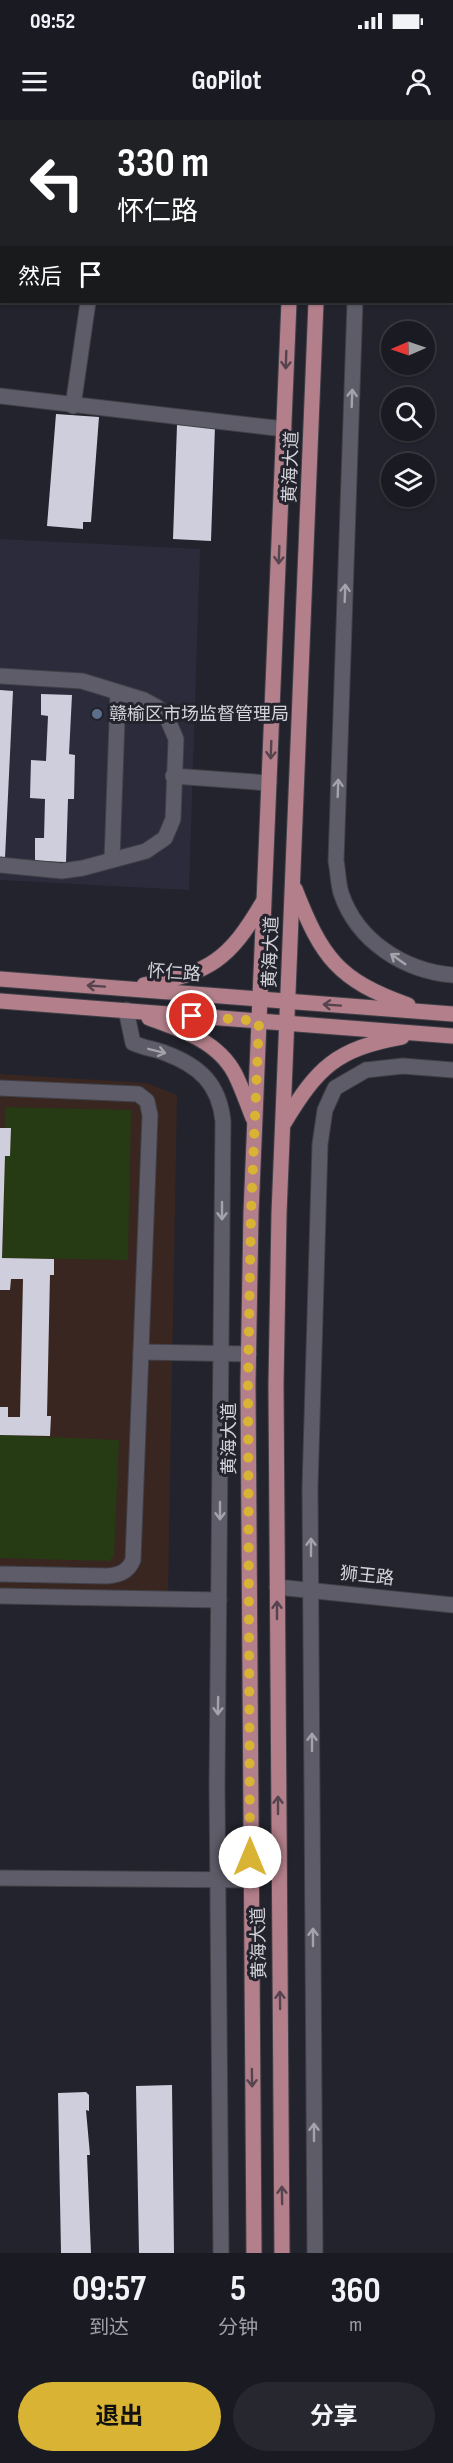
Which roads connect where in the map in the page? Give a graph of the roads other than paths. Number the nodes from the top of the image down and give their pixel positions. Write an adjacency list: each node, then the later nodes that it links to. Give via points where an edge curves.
1 (88, 303): 6 (street)
2 (289, 303): 7 (main road, 黄海大道, one-way to 7)
3 (316, 303): 14 (main road, 黄海大道)
4 (356, 303): 16 (street, one-way to 4, via 428,973 405,964 362,932 341,892 336,861)
5 (0, 396): 6 (street)
6 (73, 406): 7 (street)
7 (284, 429): 11 (main road, 黄海大道, one-way to 11)
8 (0, 676): 9 (street, via 82,681)
9 (118, 693): 10 (street, via 157,707 167,718 176,739); 12 (street)
10 (173, 777): 11 (street); 12 (street, via 173,819 165,838 147,851)
11 (269, 783): 15 (main road, 黄海大道)
12 (112, 860): 13 (street, via 62,871)
13 (0, 865)
14 (293, 884): 21 (main road, 黄海大道); 23 (main road, via 312,932 345,975 370,992)
15 (264, 899): 18 (main road, via 240,939 213,964 198,972); 19 (main road, 黄海大道)
16 (453, 975)
17 (0, 979): 18 (main road, 怀仁路, one-way to 17)
18 (125, 989): 19 (main road, 怀仁路)
19 (260, 999): 21 (main road, 怀仁路); 25 (main road, 黄海大道)
20 (0, 1001): 22 (main road)
21 (288, 1001): 23 (main road, 怀仁路, one-way to 21); 26 (main road, 黄海大道)
22 (126, 1010): 25 (main road); 31 (main road, via 179,1028 221,1055 234,1072); 34 (street, one-way to 34, via 133,1043 189,1064 208,1079 220,1099)
23 (428, 1012): 24 (main road, 怀仁路)
24 (453, 1014)
25 (259, 1021): 26 (main road); 31 (main road, 黄海大道)
26 (287, 1023): 27 (main road); 32 (main road, 黄海大道)
27 (424, 1034): 28 (main road); 32 (main road, via 379,1042 334,1060 305,1088)
28 (453, 1036)
29 (453, 1070): 38 (street, one-way to 29, via 310,1488 320,1144 325,1110 335,1088 366,1070 403,1066)
30 (0, 1088): 33 (street, via 138,1094 147,1101 150,1115)
31 (255, 1122): 35 (main road, 黄海大道)
32 (283, 1125): 37 (main road, 黄海大道, via 276,1385)
33 (141, 1352): 34 (street); 36 (street, via 131,1566 120,1574 107,1576)
34 (221, 1353): 35 (street); 40 (street, one-way to 40)
35 (249, 1354): 44 (main road, 黄海大道)
36 (0, 1574)
37 (277, 1587): 38 (street, 狮王路); 47 (main road, 黄海大道, one-way to 37)
38 (311, 1590): 41 (street, 狮王路); 48 (street, one-way to 38)
39 (0, 1596): 40 (street)
40 (219, 1600): 43 (street, one-way to 43)
41 (453, 1605)
42 (0, 1878): 43 (street)
43 (218, 1880): 44 (street); 45 (street)
44 (250, 1880): 46 (main road, 黄海大道, one-way to 46)
45 (221, 2253)
46 (254, 2253)
47 (282, 2253)
48 (315, 2253)

